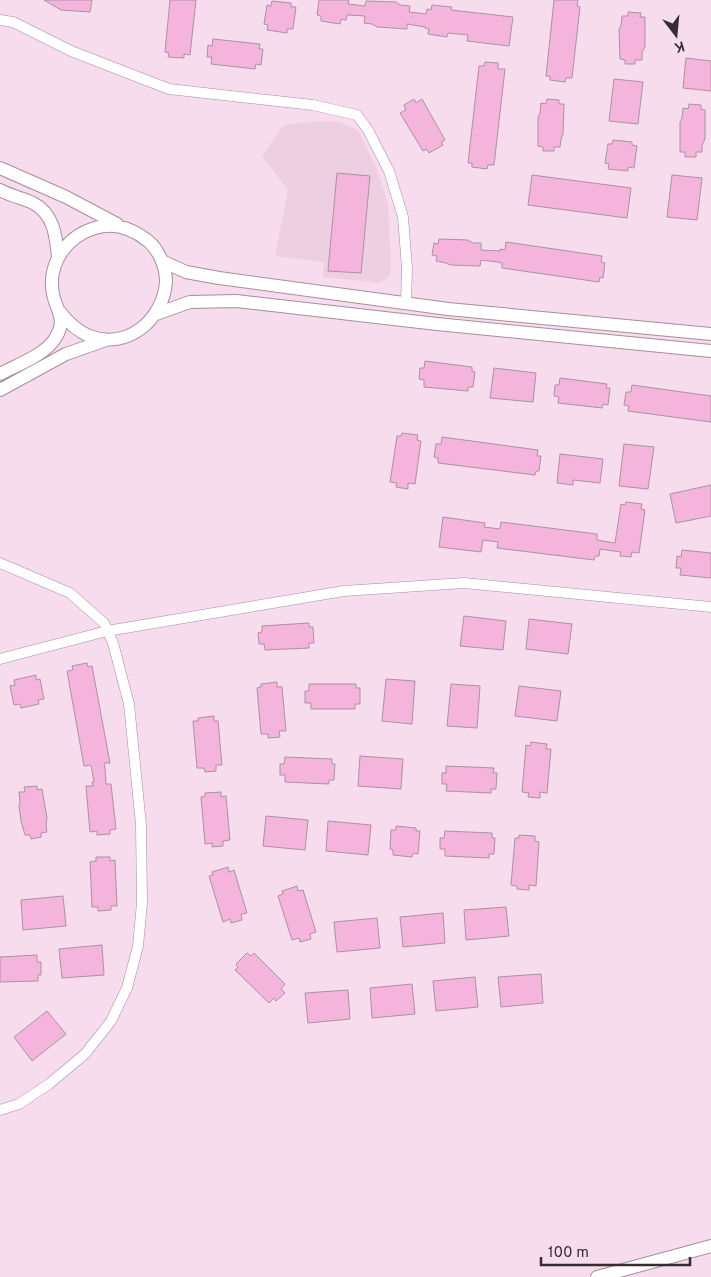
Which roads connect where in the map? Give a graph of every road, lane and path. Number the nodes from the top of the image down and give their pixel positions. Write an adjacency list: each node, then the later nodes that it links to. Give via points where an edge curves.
1 (0, 20): 7 (street, via 13,22 71,51 169,89 313,105 357,115 389,171 403,217)
2 (0, 168): 4 (street)
3 (0, 190): 5 (street, via 34,204 51,220)
4 (121, 226): 5 (street, via 102,226 85,231 69,242); 6 (street, via 138,233 152,245)
5 (58, 257): 8 (street, via 52,275 53,294)
6 (162, 261): 7 (street, via 186,272 219,278); 9 (street, via 166,279 164,297)
7 (406, 303): 10 (street)
8 (60, 312): 11 (street, via 89,336); 13 (street, via 57,336 49,347)
9 (156, 314): 11 (street, via 143,328 127,336); 12 (street, via 190,302 236,301)
10 (711, 334)
11 (108, 339): 14 (street, via 66,354)
12 (711, 351)
13 (0, 374)
14 (0, 390)
15 (0, 563): 17 (street, via 70,593 104,623)
16 (711, 607): 17 (street, via 464,583 344,591)
17 (107, 630): 18 (street); 19 (street, via 129,704 140,816 142,903 138,946 127,988 111,1021 85,1054 50,1084 19,1104)
18 (0, 660)
19 (0, 1110)
20 (711, 1246): 21 (street)
21 (598, 1277)

